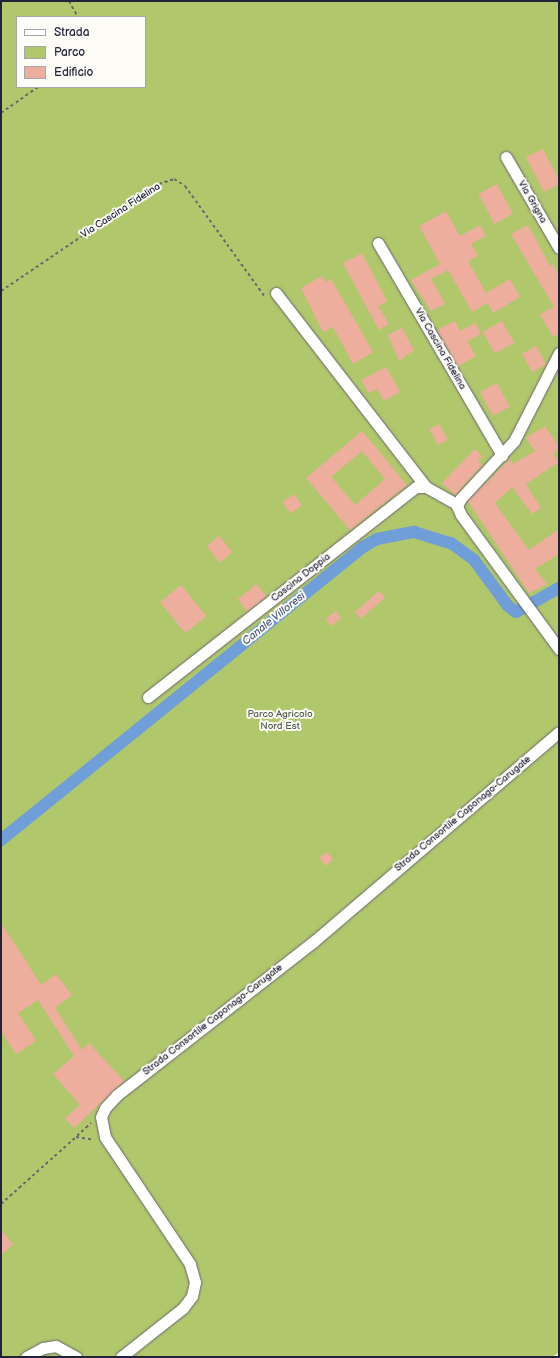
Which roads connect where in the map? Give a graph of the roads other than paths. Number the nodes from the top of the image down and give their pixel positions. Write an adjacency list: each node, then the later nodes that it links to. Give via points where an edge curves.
1 (506, 157): 3 (street, Via Grigna)
2 (378, 243): 6 (street, Via Cascina Fidelina)
3 (559, 248)
4 (276, 293): 7 (street)
5 (559, 353): 6 (street, via 514,441)
6 (502, 455): 8 (street)
7 (426, 487): 8 (street); 10 (street, Cascina Doppia, via 416,487)
8 (458, 504): 9 (street, via 461,515)
9 (559, 649)
10 (148, 697)
11 (559, 732): 14 (street, Strada Consortile Caponago-Carugate, via 313,942 117,1095 102,1112 101,1121 105,1137 190,1264 195,1282 192,1296 183,1308)
12 (26, 1357): 13 (street, via 43,1348 56,1346)
13 (76, 1357)
14 (121, 1357)

